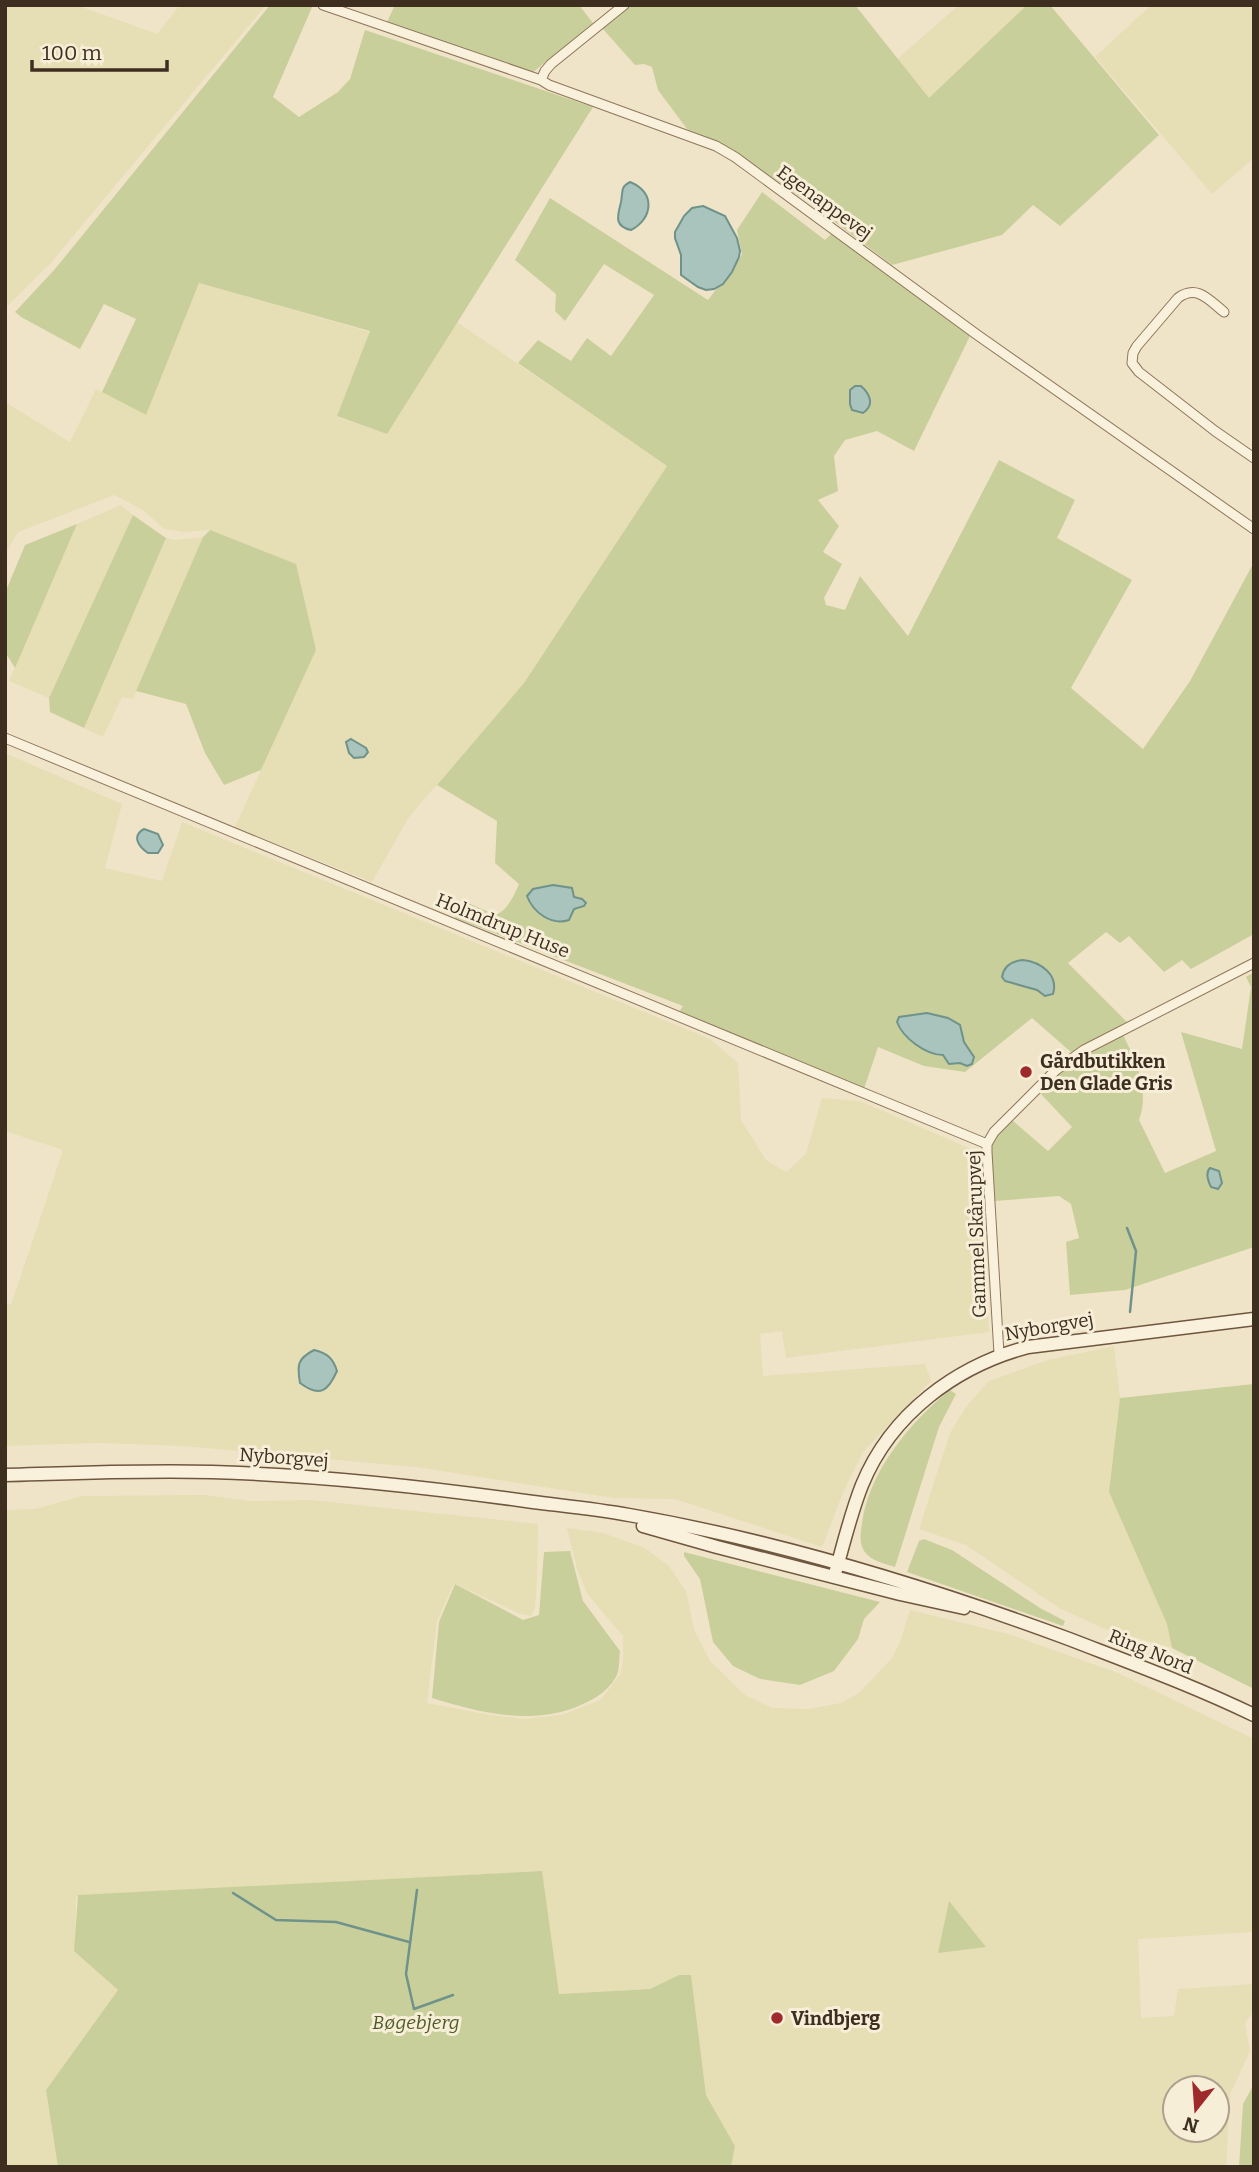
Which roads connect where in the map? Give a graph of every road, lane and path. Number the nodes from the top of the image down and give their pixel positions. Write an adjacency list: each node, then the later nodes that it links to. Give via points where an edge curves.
1 (323, 5): 3 (street, Egenappevej)
2 (624, 5): 3 (street, via 551,64)
3 (541, 80): 6 (street, Egenappevej, via 697,137 735,157)
4 (1224, 312): 5 (street, via 1203,295 1186,292 1137,346 1132,363)
5 (1254, 458)
6 (1254, 529)
7 (5, 738): 9 (street, Holmdrup Huse)
8 (1254, 963): 9 (street, Gammel Skårupvej, via 1084,1050 1056,1070)
9 (988, 1144): 11 (street, Gammel Skårupvej)
10 (1254, 1319): 11 (main road, Nyborgvej, via 1028,1346)
11 (999, 1354): 14 (main road, Nyborgvej, via 928,1396 890,1436 863,1483)
12 (5, 1475): 13 (main road, Nyborgvej, via 213,1472 374,1483)
13 (558, 1505): 14 (main road, Nyborgvej, via 627,1514); 15 (main road, Nyborgvej)
14 (839, 1562): 15 (main road, Nyborgvej); 16 (main road, Ring Nord)
15 (834, 1577): 16 (main road, Ring Nord)
16 (1032, 1626): 17 (main road, Ring Nord)
17 (1254, 1715)

